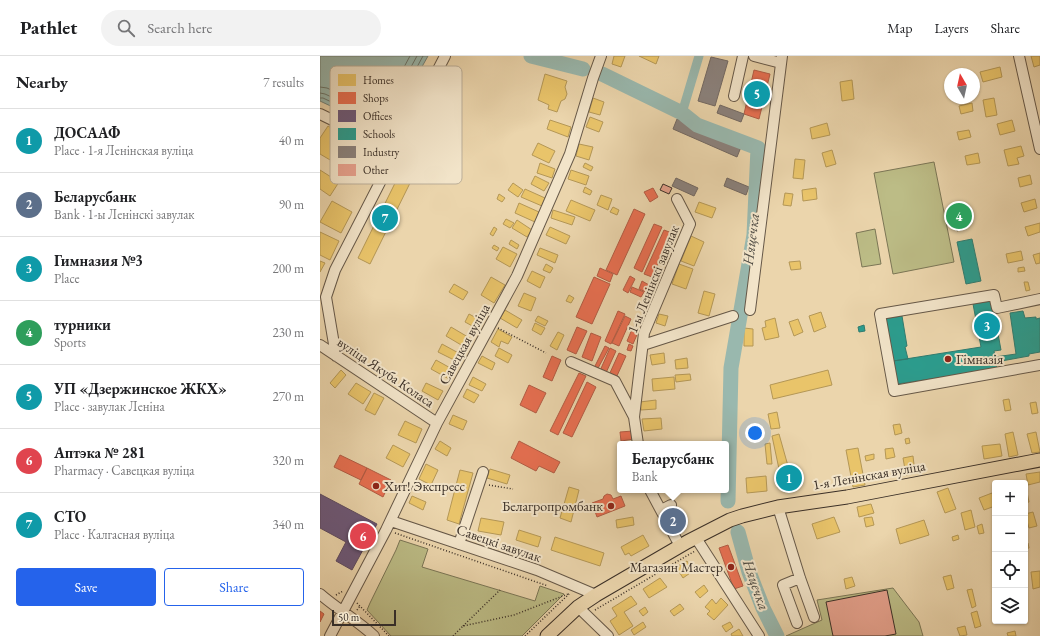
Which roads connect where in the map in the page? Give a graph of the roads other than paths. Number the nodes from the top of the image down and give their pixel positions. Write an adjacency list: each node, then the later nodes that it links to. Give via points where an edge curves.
1 (601, 56): 22 (street, Савецкая вуліца, via 570,154 517,276)
2 (743, 56): 6 (street)
3 (754, 56): 5 (street)
4 (1019, 56): 8 (street)
5 (781, 59): 14 (street)
6 (734, 96)
7 (320, 114): 9 (street)
8 (1036, 115): 10 (street)
9 (330, 119)
10 (1040, 149)
11 (379, 184): 18 (street, via 335,270 326,297)
12 (677, 199): 17 (street, 1-ы Ленінскі завулак, via 690,224 644,333)
13 (1040, 299): 20 (street, via 997,308 994,295 880,314 894,391)
14 (750, 310)
15 (734, 316): 17 (street)
16 (320, 345): 18 (street, вуліца Якуба Коласа)
17 (643, 345): 21 (street, 1-ы Ленінскі завулак)
18 (336, 356): 22 (street, вуліца Якуба Коласа)
19 (571, 362): 21 (street, via 615,381)
20 (1040, 365)
21 (634, 417): 23 (street, 1-ы Ленінскі завулак)
22 (437, 423): 30 (street, Савецкая вуліца)
23 (638, 441)
24 (1040, 460): 28 (main road, 1-я Ленінская вуліца)
25 (483, 472): 32 (street)
26 (652, 493): 29 (street)
27 (671, 505): 29 (street)
28 (778, 508): 31 (main road, 1-я Ленінская вуліца, via 730,520); 34 (street)
29 (661, 510): 33 (street)
30 (389, 526): 32 (street, Савецкі завулак); 38 (street, Савецкая вуліца)
31 (696, 538): 33 (main road, 1-я Ленінская вуліца); 45 (street)
32 (459, 544): 36 (street, Савецкі завулак, via 537,570 573,590)
33 (680, 546): 36 (main road, 1-я Ленінская вуліца)
34 (800, 578): 39 (street); 40 (street, via 783,585)
35 (320, 594): 38 (street)
36 (596, 595): 37 (main road, 1-я Ленінская вуліца)
37 (578, 607): 43 (main road, 1-я Ленінская вуліца); 44 (street)
38 (343, 611): 41 (street, Савецкая вуліца); 42 (street)
39 (814, 617)
40 (797, 623)
41 (330, 636)
42 (374, 636)
43 (547, 636)
44 (607, 636)
45 (759, 636)

